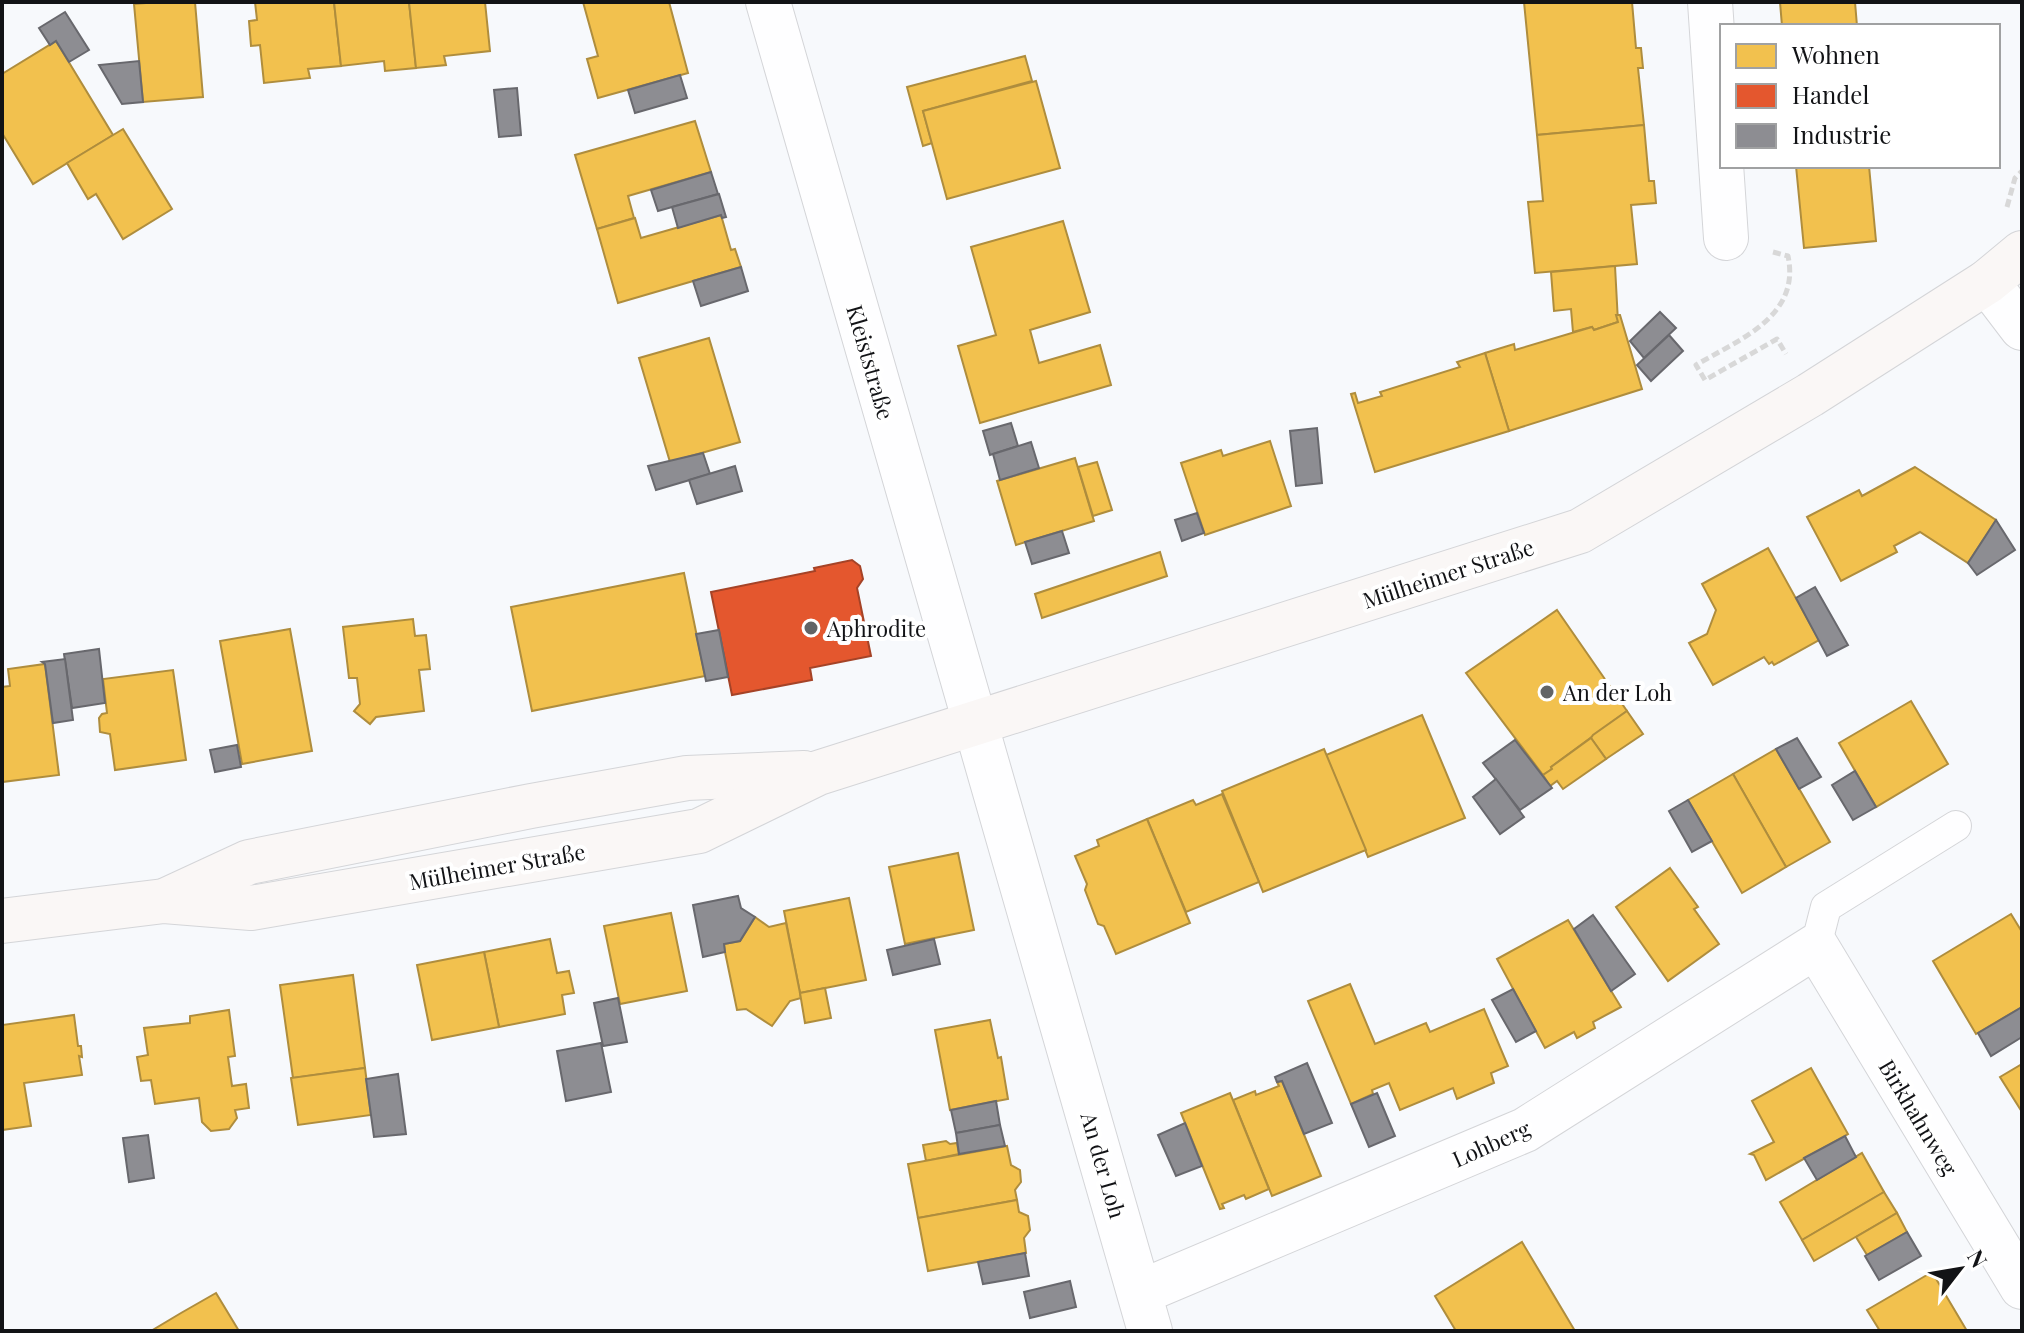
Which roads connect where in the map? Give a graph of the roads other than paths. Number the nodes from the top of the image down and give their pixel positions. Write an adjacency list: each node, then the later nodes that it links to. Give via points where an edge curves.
1 (768, 2): 9 (street, Kleiststraße)
2 (1710, 2): 3 (street)
3 (1720, 150)
4 (1721, 168): 5 (street)
5 (1726, 238)
6 (2022, 253): 7 (main road, Mülheimer Straße)
7 (1987, 282): 8 (street); 9 (main road, Mülheimer Straße, via 1810,395 1580,531)
8 (2022, 328)
9 (975, 723): 11 (main road, Mülheimer Straße, via 818,773 687,778 531,806 249,862 164,901); 14 (street, An der Loh)
10 (1956, 826): 12 (lane, via 1826,907)
11 (2, 921)
12 (1816, 946): 13 (street, Birkhahnweg); 14 (street, Lohberg, via 1525,1130)
13 (2022, 1287)
14 (1146, 1311)

